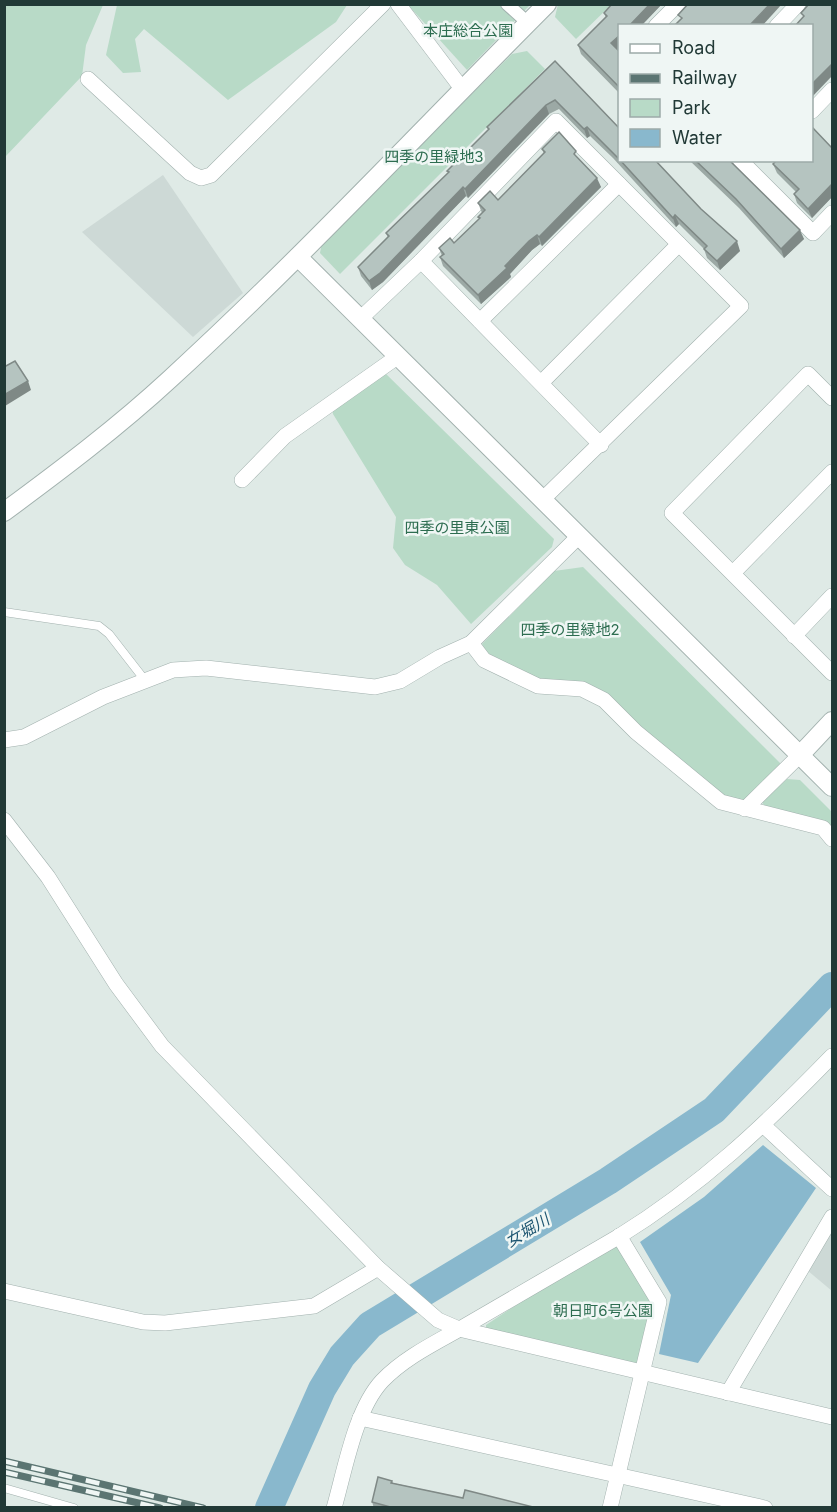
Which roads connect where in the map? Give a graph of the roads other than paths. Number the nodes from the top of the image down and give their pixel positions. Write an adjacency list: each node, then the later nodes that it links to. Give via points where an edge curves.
1 (383, 4): 10 (street, via 210,175 201,178 190,173)
2 (398, 4): 11 (street)
3 (507, 4): 7 (street)
4 (547, 4): 7 (street)
5 (678, 4): 8 (street)
6 (798, 4): 9 (street)
7 (528, 23): 11 (street)
8 (658, 24)
9 (779, 24)
10 (88, 79)
11 (463, 90): 20 (street)
12 (832, 90): 13 (street)
13 (813, 110)
14 (742, 162): 16 (street)
15 (761, 162): 16 (street)
16 (752, 172): 18 (street, via 813,233)
17 (619, 184): 19 (street); 21 (street, via 556,121); 23 (street)
18 (832, 213)
19 (679, 244): 25 (street); 27 (street, via 741,306)
20 (298, 257): 22 (street); 31 (street, via 170,379 74,460)
21 (422, 261): 22 (street); 23 (street)
22 (360, 319): 24 (street)
23 (480, 321): 25 (street)
24 (397, 357): 29 (street, via 285,436); 30 (street)
25 (541, 383): 27 (street)
26 (832, 398): 33 (street, via 808,374 672,513)
27 (601, 445): 30 (street)
28 (832, 472): 33 (street)
29 (242, 480)
30 (542, 500): 32 (street)
31 (4, 512)
32 (578, 537): 37 (street); 42 (street)
33 (733, 573): 36 (street)
34 (832, 596): 36 (street)
35 (4, 612): 39 (lane, via 99,626)
36 (794, 636): 38 (street)
37 (471, 643): 39 (street, via 400,681 375,687 206,668 173,670); 44 (street, via 484,660 538,686 582,689 604,700 636,732 721,802)
38 (832, 673)
39 (144, 679): 41 (street, via 24,737)
40 (832, 721): 42 (street)
41 (4, 740)
42 (801, 754): 43 (street); 44 (street)
43 (832, 787)
44 (745, 809): 46 (street, via 823,828)
45 (4, 820): 52 (street, via 48,877 116,984 162,1046)
46 (832, 838)
47 (832, 1056): 48 (street)
48 (764, 1126): 49 (street); 51 (street, via 694,1186)
49 (832, 1189)
50 (832, 1217): 56 (street)
51 (619, 1236): 54 (street); 55 (street, via 659,1302)
52 (383, 1271): 53 (street, via 314,1306 165,1323 143,1322); 54 (street, via 438,1320)
53 (4, 1291)
54 (459, 1329): 55 (street); 58 (street, via 393,1371 380,1383)
55 (642, 1373): 56 (street); 59 (street)
56 (728, 1393): 57 (street)
57 (832, 1416)
58 (360, 1418): 59 (street); 62 (street)
59 (618, 1476): 63 (street); 64 (street)
60 (4, 1488): 61 (lane)
61 (74, 1508)
62 (334, 1508)
63 (610, 1508)
64 (765, 1508)

